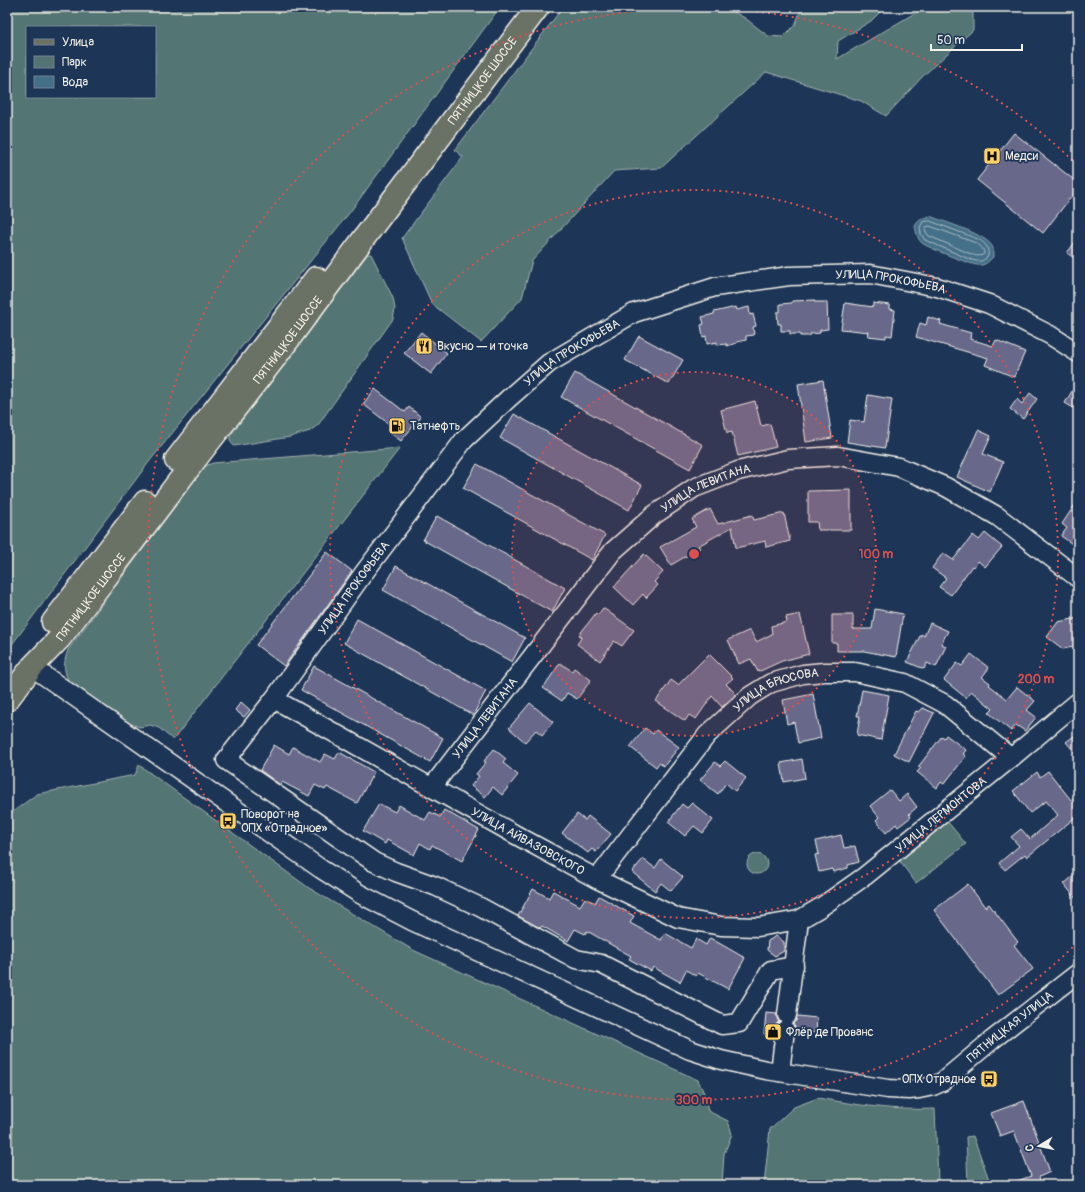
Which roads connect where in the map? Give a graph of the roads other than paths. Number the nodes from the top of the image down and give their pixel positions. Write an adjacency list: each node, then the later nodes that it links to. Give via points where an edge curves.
1 (519, 7): 5 (main road, ПЯТНИЦКОЕ ШОССЕ, via 328,263 47,630)
2 (538, 7): 5 (main road, ПЯТНИЦКОЕ ШОССЕ, via 274,359 60,638)
3 (1078, 352): 6 (street, УЛИЦА ПРОКОФЬЕВА, via 990,304 937,287 870,274 789,276 715,287 634,313 549,363 464,440)
4 (1078, 578): 10 (street, УЛИЦА ЛЕВИТАНА, via 997,516 946,487 899,467 838,456 788,459 738,471 694,488 654,515 613,551)
5 (32, 667): 7 (main road, ПЯТНИЦКОЕ ШОССЕ); 15 (street, via 360,894 412,921 690,1050 721,1060)
6 (274, 699): 10 (street, УЛИЦА АЙВАЗОВСКОГО); 13 (street, УЛИЦА ПРОКОФЬЕВА, via 226,760 374,862 435,886 576,959 601,964 722,1025 739,1022 771,970)
7 (7, 700)
8 (1078, 702): 9 (street, УЛИЦА ЛЕРМОНТОВА)
9 (1011, 758): 11 (street, УЛИЦА БРЮСОВА, via 945,704 905,683 855,672 803,674 770,683 750,696 707,735); 12 (street, УЛИЦА ЛЕРМОНТОВА, via 865,876)
10 (432, 787): 11 (street, УЛИЦА АЙВАЗОВСКОГО)
11 (597, 879): 12 (street, УЛИЦА АЙВАЗОВСКОГО, via 678,918 721,926 758,927)
12 (799, 920): 13 (street)
13 (794, 966): 15 (street)
14 (1078, 973): 15 (street, ПЯТНИЦКАЯ УЛИЦА, via 942,1082 933,1086 909,1090 888,1089)
15 (780, 1072)

